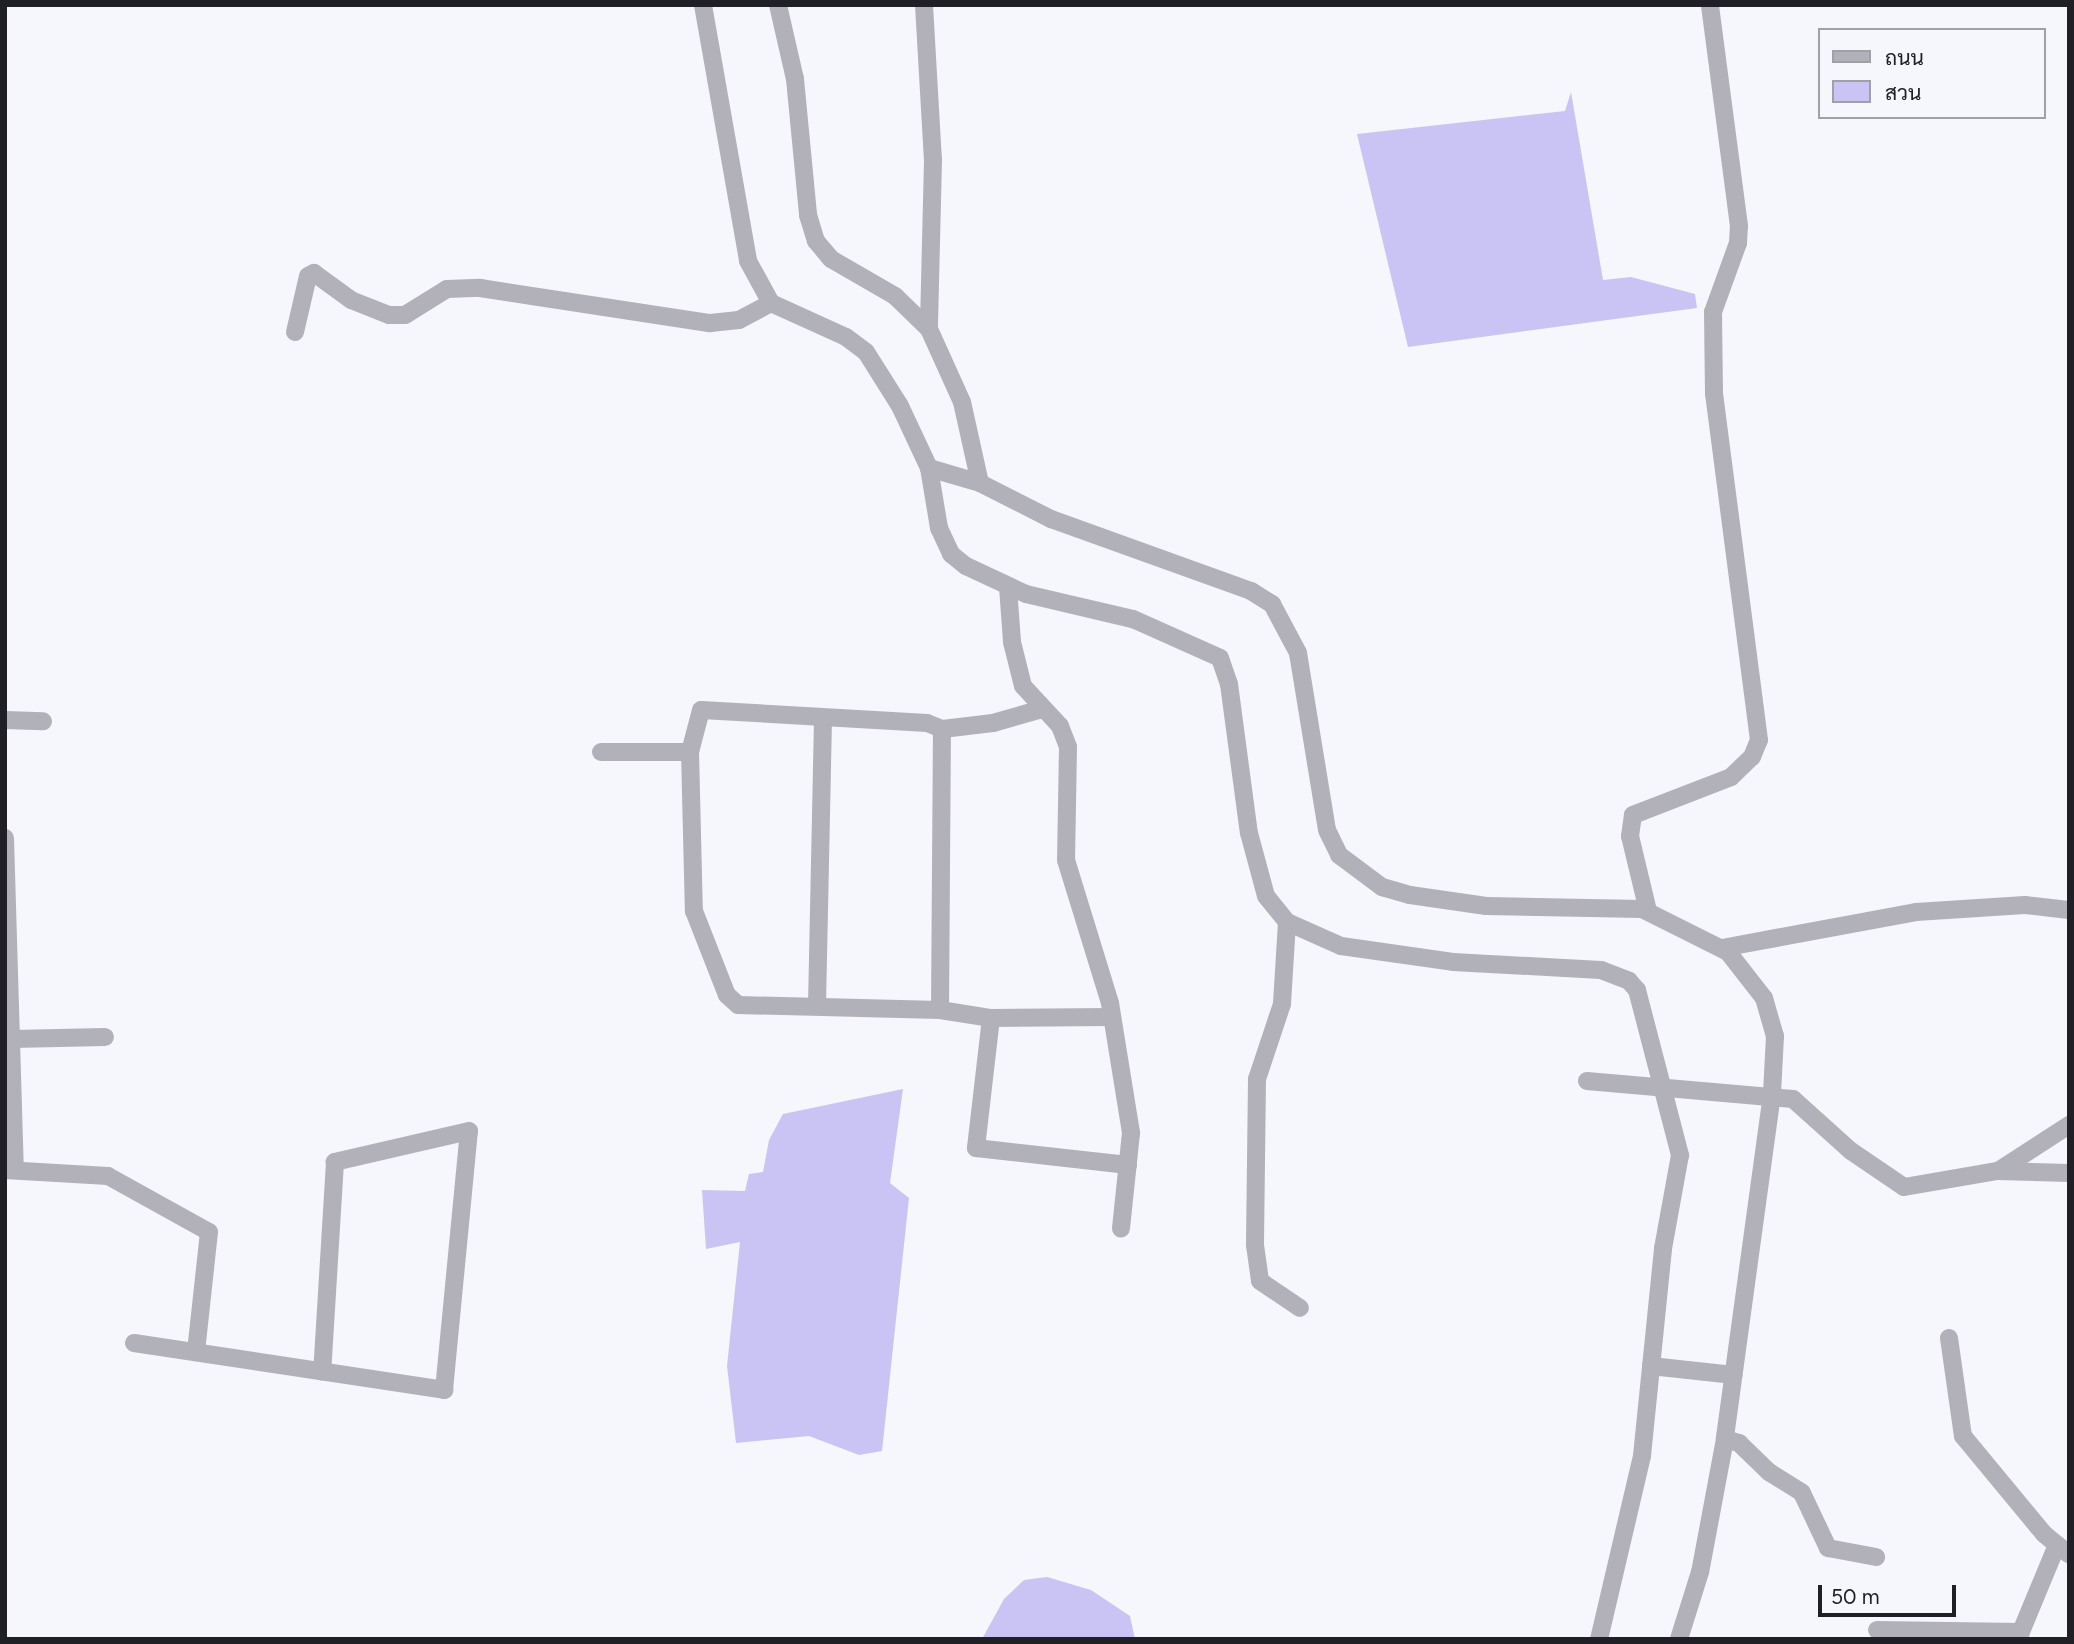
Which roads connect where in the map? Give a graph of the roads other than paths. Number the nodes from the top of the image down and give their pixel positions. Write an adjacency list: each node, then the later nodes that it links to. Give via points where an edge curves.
1 (703, 5): 5 (street, via 748,261)
2 (778, 5): 6 (street, via 795,79 808,215 816,241 831,259 895,296)
3 (925, 5): 6 (street, via 933,160)
4 (1710, 5): 20 (street, via 1739,226 1738,243 1713,312 1714,394 1759,740 1752,757 1731,777 1658,800 1633,815 1630,836)
5 (771, 303): 7 (street, via 739,320 710,323 480,288 447,289 404,315 389,315 351,300 314,273 307,276); 8 (street, via 846,337 866,352 900,406)
6 (929, 329): 9 (street, via 962,402)
7 (295, 332)
8 (929, 468): 9 (street); 10 (street, via 939,528 951,554)
9 (979, 483): 20 (street, via 1051,519 1251,591 1272,604 1298,653 1327,830 1339,855 1364,876 1410,895 1486,906)
10 (1009, 587): 11 (street, via 1015,658 1023,686); 21 (street, via 1133,619 1220,658 1229,684 1250,833 1266,896)
11 (1042, 709): 15 (street, via 993,723); 25 (street, via 1060,726 1068,747 1066,860)
12 (5, 720): 13 (street)
13 (43, 721)
14 (823, 721): 15 (street, via 927,723); 17 (street, via 701,710); 23 (street)
15 (942, 729): 24 (street)
16 (601, 752): 17 (street)
17 (690, 752): 23 (street, via 694,911 727,995 738,1005)
18 (5, 838): 28 (street)
19 (2069, 910): 22 (street, via 2025,905 1916,912)
20 (1648, 911): 22 (street)
21 (1287, 922): 30 (street, via 1342,946 1453,962 1601,970 1629,981 1637,990); 38 (street, via 1282,1004 1257,1079 1255,1245 1260,1281)
22 (1722, 948): 31 (street, via 1763,998 1775,1036)
23 (817, 1006): 24 (street)
24 (940, 1010): 26 (street)
25 (1112, 1017): 26 (street); 33 (street, via 1131,1133)
26 (990, 1018): 33 (street, via 976,1148)
27 (105, 1037): 28 (street)
28 (12, 1039): 34 (street)
29 (1587, 1082): 30 (street)
30 (1663, 1087): 31 (street); 42 (street, via 1680,1155 1662,1249)
31 (1772, 1094): 35 (street, via 1793,1099 1851,1151 1905,1187); 44 (street)
32 (2069, 1125): 35 (street)
33 (1129, 1165): 37 (street)
34 (10, 1169): 41 (street, via 108,1176 209,1232)
35 (1998, 1171): 36 (street)
36 (2069, 1173)
37 (1121, 1228)
38 (1300, 1308)
39 (1949, 1338): 46 (street, via 1963,1436)
40 (134, 1343): 41 (street)
41 (196, 1352): 43 (street)
42 (1651, 1366): 44 (street); 50 (street, via 1633,1513)
43 (322, 1372): 43 (street, via 444,1390 469,1131 335,1163)
44 (1734, 1375): 45 (street)
45 (1725, 1439): 47 (street, via 1739,1443 1802,1493 1828,1548); 51 (street, via 1700,1572)
46 (2063, 1549): 49 (street)
47 (1876, 1557)
48 (1877, 1630): 49 (street)
49 (2020, 1635)
50 (1599, 1639)
51 (1679, 1639)

